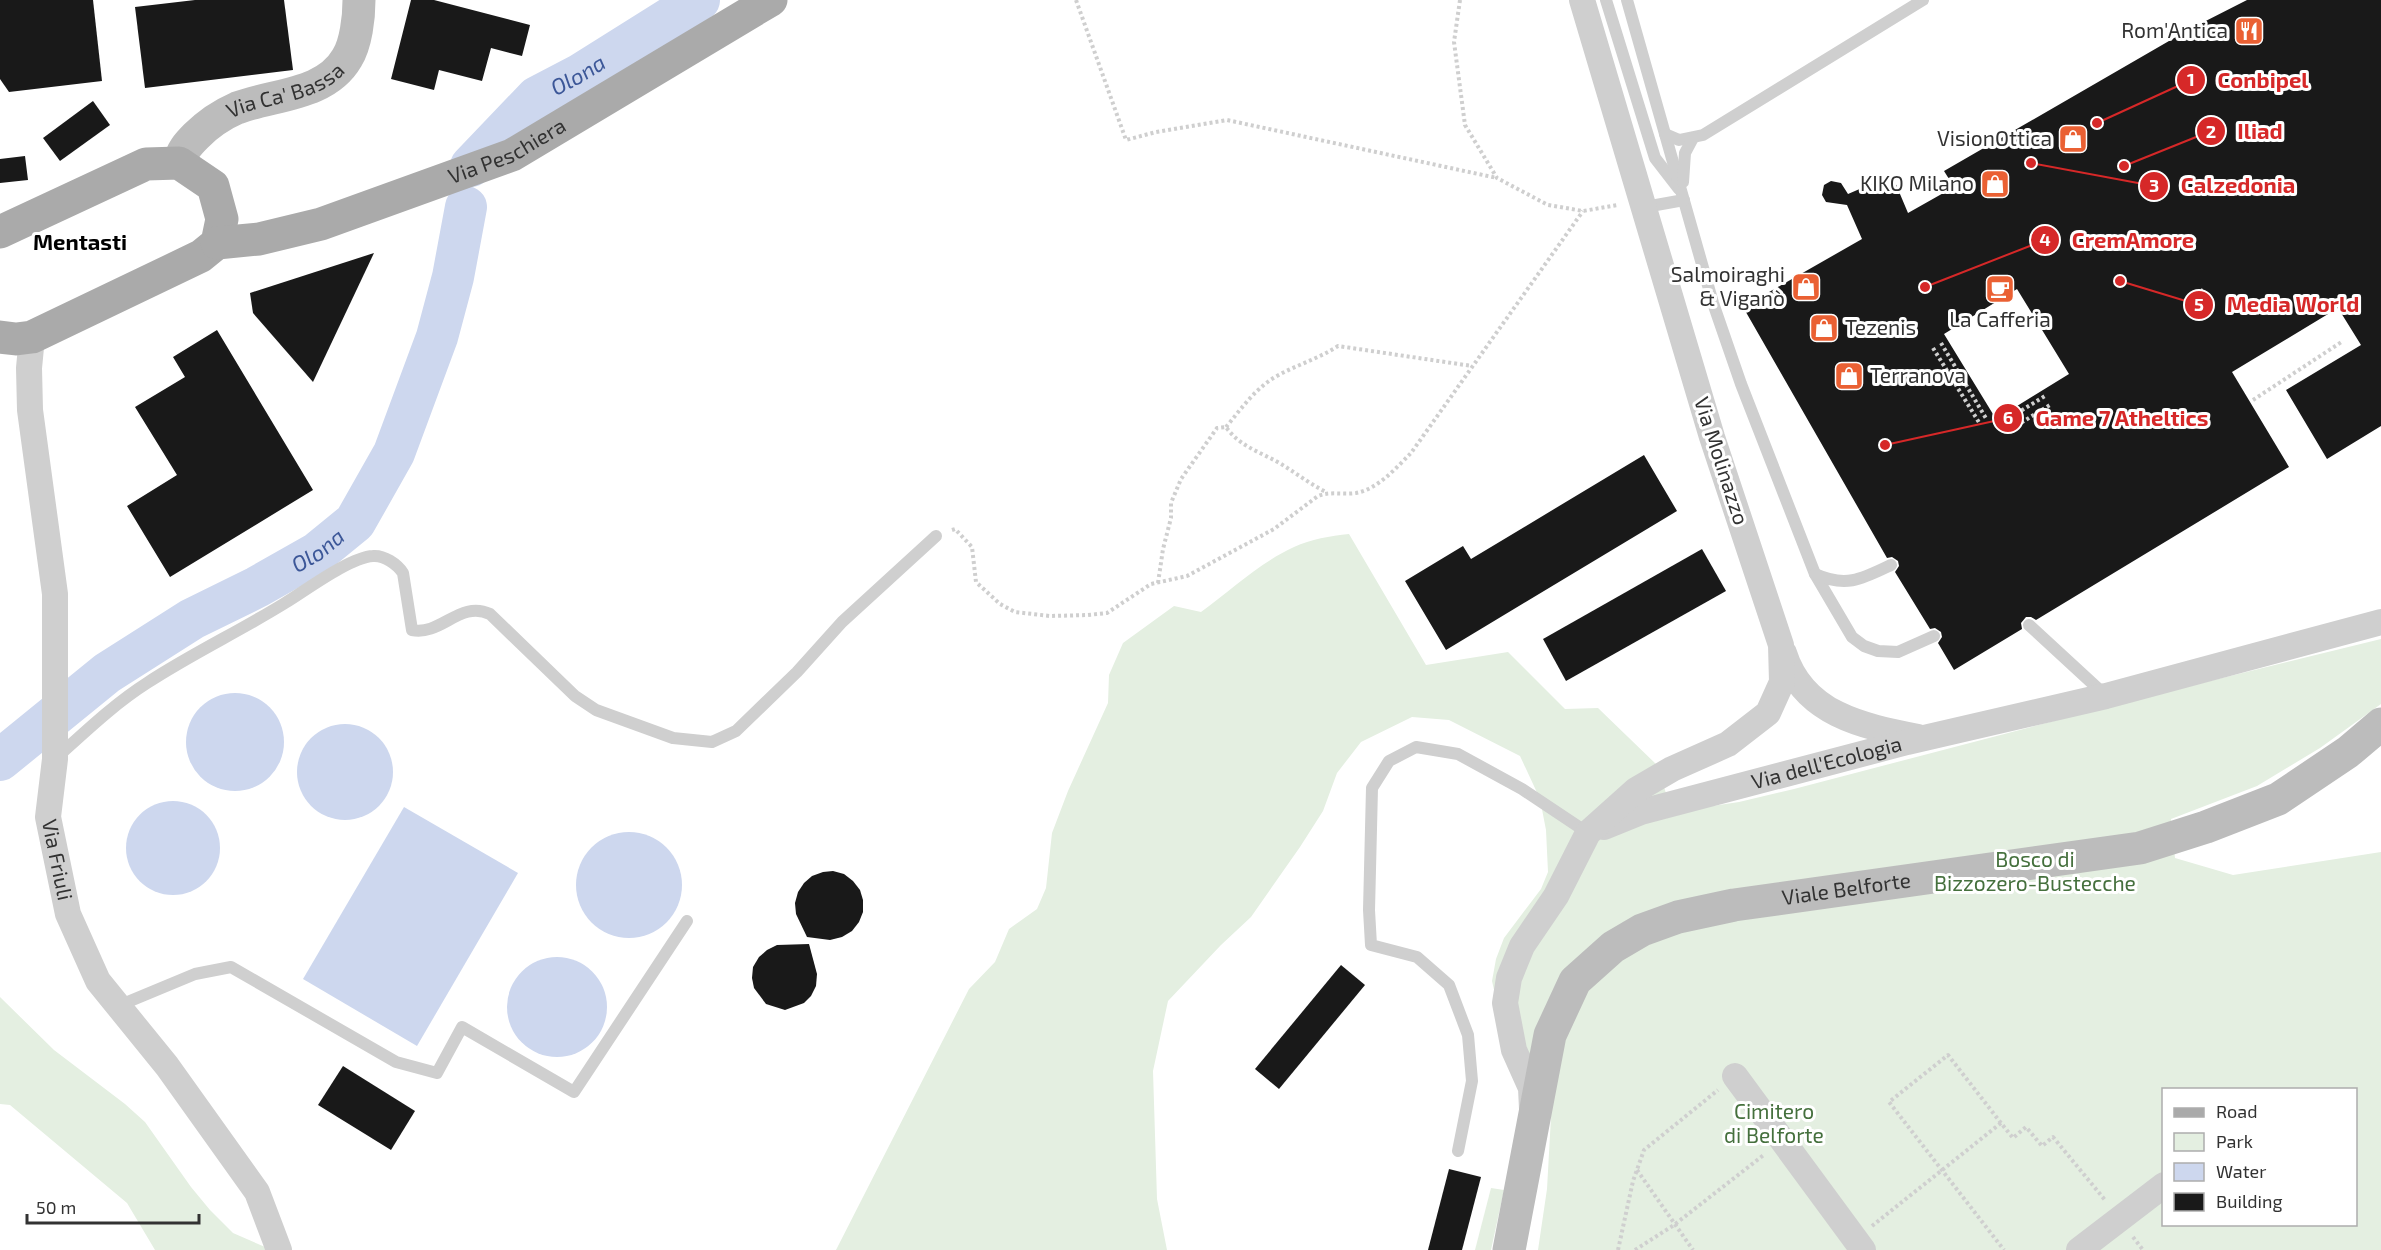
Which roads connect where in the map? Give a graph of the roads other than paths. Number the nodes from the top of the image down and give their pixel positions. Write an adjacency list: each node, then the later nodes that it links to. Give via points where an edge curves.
1 (359, 0): 9 (main road, Via Ca' Bassa, via 347,58 327,81 238,108 208,124 183,150)
2 (771, 0): 13 (main road, Via Peschiera, via 512,155 321,224 259,239)
3 (1582, 0): 11 (street, Via Molinazzo)
4 (1606, 0): 10 (lane, via 1655,158)
5 (1627, 0): 7 (lane)
6 (1923, 0): 8 (lane)
7 (1665, 134): 8 (lane, via 1679,140); 10 (lane)
8 (1693, 138): 10 (lane, via 1685,153)
9 (178, 163): 12 (main road, via 146,164); 13 (main road, via 213,186 222,219)
10 (1683, 196): 11 (lane); 17 (lane, via 1727,344)
11 (1643, 202): 21 (street, Via Molinazzo, via 1712,437)
12 (0, 232)
13 (217, 243): 14 (main road, Via Peschiera, via 201,256)
14 (12, 337): 25 (street, Via Friuli, via 30,410 55,594)
15 (936, 536): 25 (lane, via 842,622 736,731 712,742 673,738 596,710 575,696 490,614 480,609 463,611 420,632 412,630 403,573 387,559 374,556 342,568 147,683)
16 (1891, 565): 17 (lane, via 1848,582)
17 (1815, 574): 20 (lane, via 1852,637 1864,646 1898,652)
18 (2381, 622): 22 (street, Via dell'Ecologia)
19 (2029, 625): 22 (lane)
20 (1934, 636)
21 (1781, 645): 24 (street, via 1801,687 1823,707 1888,731); 26 (street, Via Molinazzo, via 1782,682 1768,713 1728,744 1636,790)
22 (2106, 696): 24 (street, Via dell'Ecologia)
23 (2381, 724): 30 (main road, Viale Belforte, via 2348,752 2278,799 2140,848 1734,904 1642,930 1613,947 1575,981 1550,1035)
24 (1924, 738): 26 (street, Via dell'Ecologia, via 1641,812)
25 (55, 752): 28 (street, Via Friuli, via 48,817 68,914 98,981)
26 (1588, 833): 30 (street, via 1556,896 1522,946 1509,978 1505,1003 1514,1050 1531,1088); 31 (lane, via 1522,789 1458,754 1416,747 1389,761 1372,788 1371,945 1418,957 1449,985 1468,1035 1472,1081)
27 (687, 921): 28 (lane, via 574,1092 462,1027 437,1073 396,1062 231,967 195,974)
28 (118, 1006): 34 (street, Via Friuli, via 167,1066 257,1192)
29 (1734, 1076): 33 (street)
30 (1533, 1129): 35 (main road, Viale Belforte)
31 (1458, 1151)
32 (2162, 1186): 36 (street)
33 (1859, 1245)
34 (279, 1250)
35 (1509, 1250)
36 (2079, 1250)

